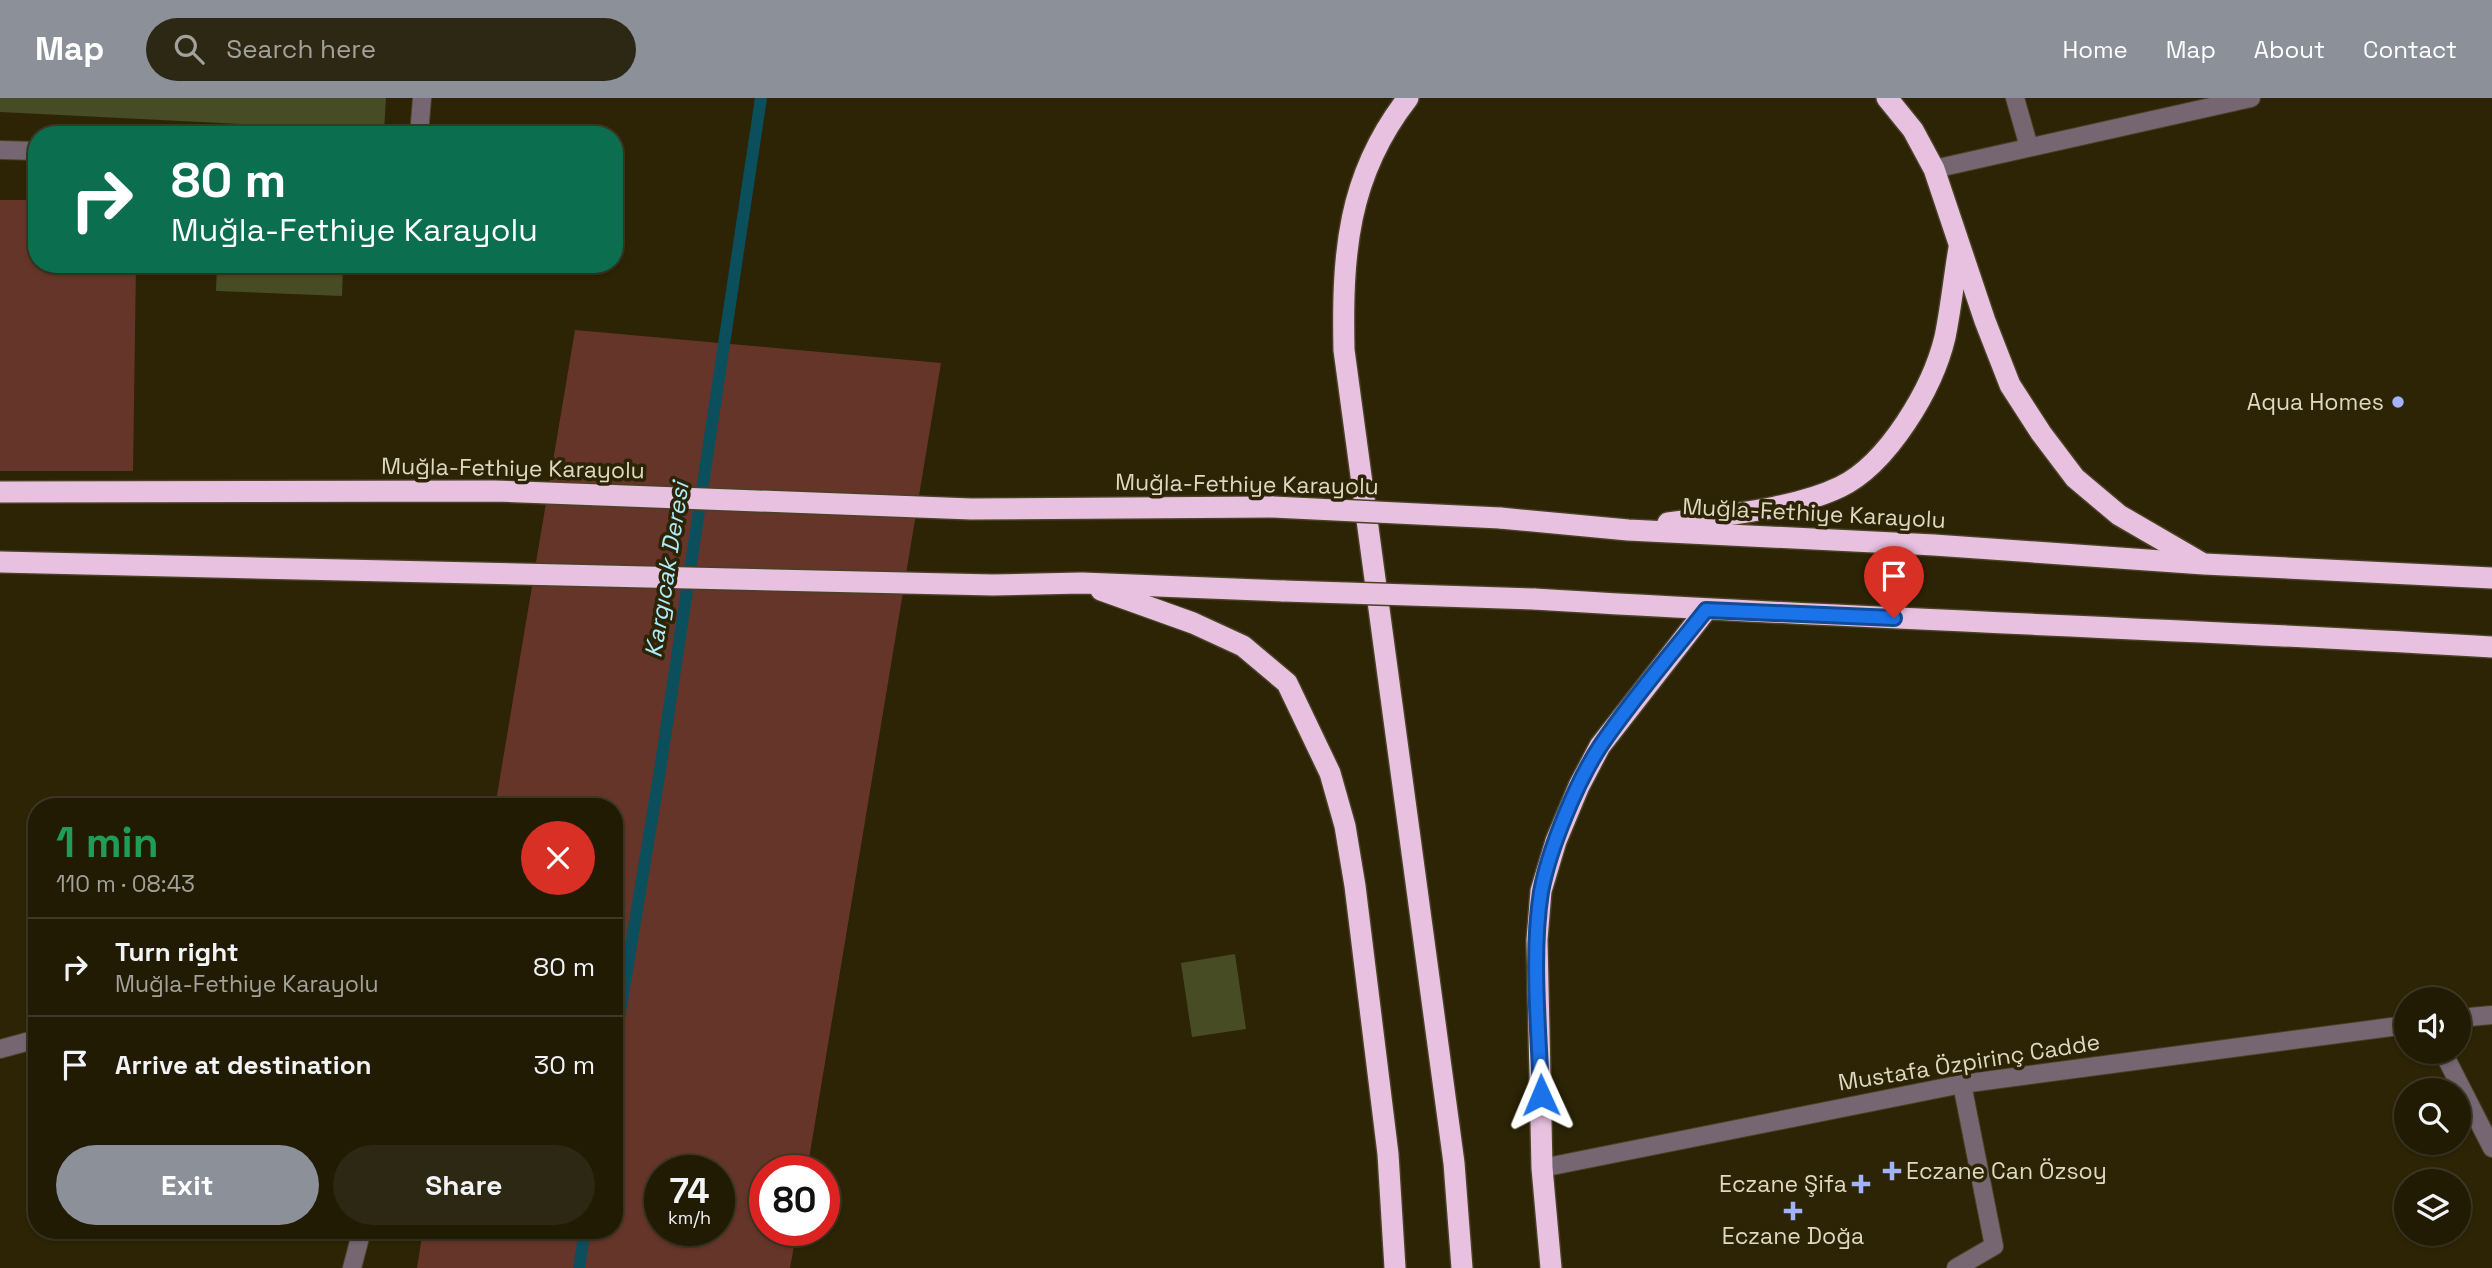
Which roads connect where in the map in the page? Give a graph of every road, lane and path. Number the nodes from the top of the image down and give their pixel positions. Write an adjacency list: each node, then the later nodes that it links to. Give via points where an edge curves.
1 (422, 98): 6 (street)
2 (1408, 98): 32 (highway, via 1391,120 1364,173 1350,226 1343,281 1343,350 1452,1150)
3 (1887, 98): 10 (highway, via 1913,130)
4 (2015, 98): 7 (street)
5 (2251, 98): 7 (street)
6 (420, 126)
7 (2029, 147): 10 (street)
8 (0, 150): 9 (street)
9 (28, 151)
10 (1934, 169): 11 (highway)
11 (1960, 242): 13 (highway, via 1944,339 1926,386 1903,427 1870,468 1841,487 1794,502); 15 (highway, via 2010,385 2075,478 2119,514)
12 (0, 492): 13 (highway, Muğla-Fethiye Karayolu, bridge, via 495,491 971,509 1273,507 1500,518)
13 (1628, 530): 15 (highway, Muğla-Fethiye Karayolu)
14 (0, 562): 17 (highway, via 993,585)
15 (2204, 564): 16 (highway, Muğla-Fethiye Karayolu)
16 (2492, 578)
17 (1082, 583): 18 (highway, bridge, via 1534,599); 31 (highway, via 1243,646 1287,683 1311,730 1334,786 1355,886 1388,1154)
18 (1706, 610): 19 (highway); 28 (highway, via 1600,746 1556,841 1541,891 1537,940)
19 (2492, 647)
20 (2492, 1014): 21 (street)
21 (2471, 1017)
22 (2394, 1027): 26 (street, Mustafa Özpirinç Cadde)
23 (28, 1041): 24 (street)
24 (0, 1049)
25 (2449, 1064): 27 (street)
26 (1962, 1084): 28 (street, Mustafa Özpirinç Cadde); 34 (street, via 1994,1246)
27 (2492, 1148)
28 (1542, 1168): 33 (highway)
29 (360, 1239): 30 (street)
30 (352, 1268)
31 (1395, 1268)
32 (1462, 1268)
33 (1551, 1268)
34 (1956, 1268)

